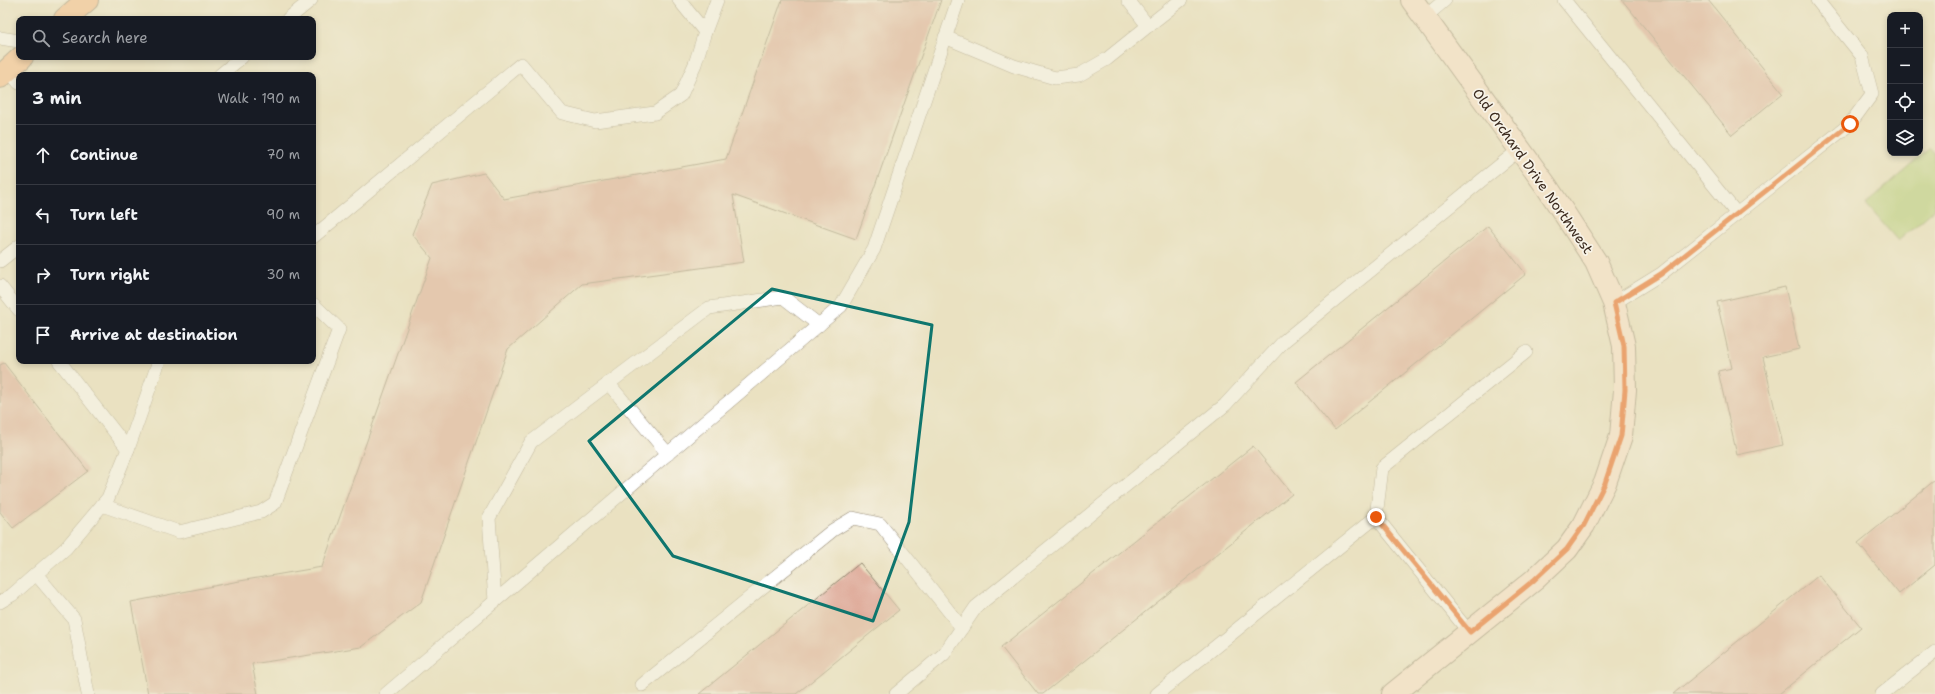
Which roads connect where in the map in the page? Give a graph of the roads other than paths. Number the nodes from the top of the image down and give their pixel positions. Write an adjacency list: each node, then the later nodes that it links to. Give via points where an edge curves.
1 (87, 0): 12 (highway)
2 (311, 0): 13 (lane)
3 (680, 0): 16 (lane)
4 (717, 0): 16 (lane)
5 (958, 0): 17 (lane)
6 (1128, 0): 15 (lane)
7 (1181, 0): 15 (lane)
8 (1412, 0): 14 (street, Old Orchard Drive Northwest)
9 (1445, 0): 14 (lane)
10 (1564, 0): 23 (lane)
11 (1816, 0): 23 (lane, via 1862,56 1872,94 1850,124)
12 (68, 16)
13 (292, 16)
14 (1425, 17): 22 (street, Old Orchard Drive Northwest)
15 (1148, 26): 17 (lane, via 1107,59 1079,75 1055,78 1014,66)
16 (705, 32): 24 (lane, via 695,64 681,95 654,113 596,121 562,113 521,64)
17 (945, 37): 31 (lane, via 874,249 841,306)
18 (0, 38): 19 (lane)
19 (16, 41)
20 (238, 60): 21 (lane)
21 (224, 72)
22 (1520, 149): 28 (street, Old Orchard Drive Northwest, via 1596,262); 43 (lane, via 1284,341 1224,405 976,608)
23 (1737, 214): 28 (lane, via 1661,274)
24 (316, 235)
25 (16, 248): 26 (lane)
26 (0, 261)
27 (0, 286): 29 (lane)
28 (1614, 303): 44 (street, Old Orchard Drive Northwest, via 1624,346 1625,390 1621,436 1605,483 1584,525 1567,549 1534,580)
29 (16, 306)
30 (316, 307): 38 (lane, via 339,329 275,503 261,512 179,532)
31 (819, 325): 35 (lane, via 783,297 709,308); 37 (lane)
32 (1526, 352): 39 (lane, via 1382,468)
33 (61, 364): 36 (lane)
34 (158, 364): 36 (lane)
35 (608, 383): 37 (lane); 41 (lane, via 531,442 489,518)
36 (128, 449): 38 (lane, via 108,498)
37 (668, 454): 41 (lane)
38 (102, 505): 40 (lane, via 66,548)
39 (1376, 517): 44 (lane); 51 (lane)
40 (36, 574): 42 (lane); 48 (lane, via 74,619)
41 (495, 601): 49 (lane)
42 (0, 602)
43 (962, 628): 46 (lane, via 880,524 853,518 833,530); 50 (lane, via 944,654)
44 (1470, 632): 47 (street, Old Orchard Drive Northwest)
45 (1935, 652): 52 (lane)
46 (642, 686)
47 (1405, 690)
48 (88, 694)
49 (386, 694)
50 (896, 694)
51 (1157, 694)
52 (1882, 694)

